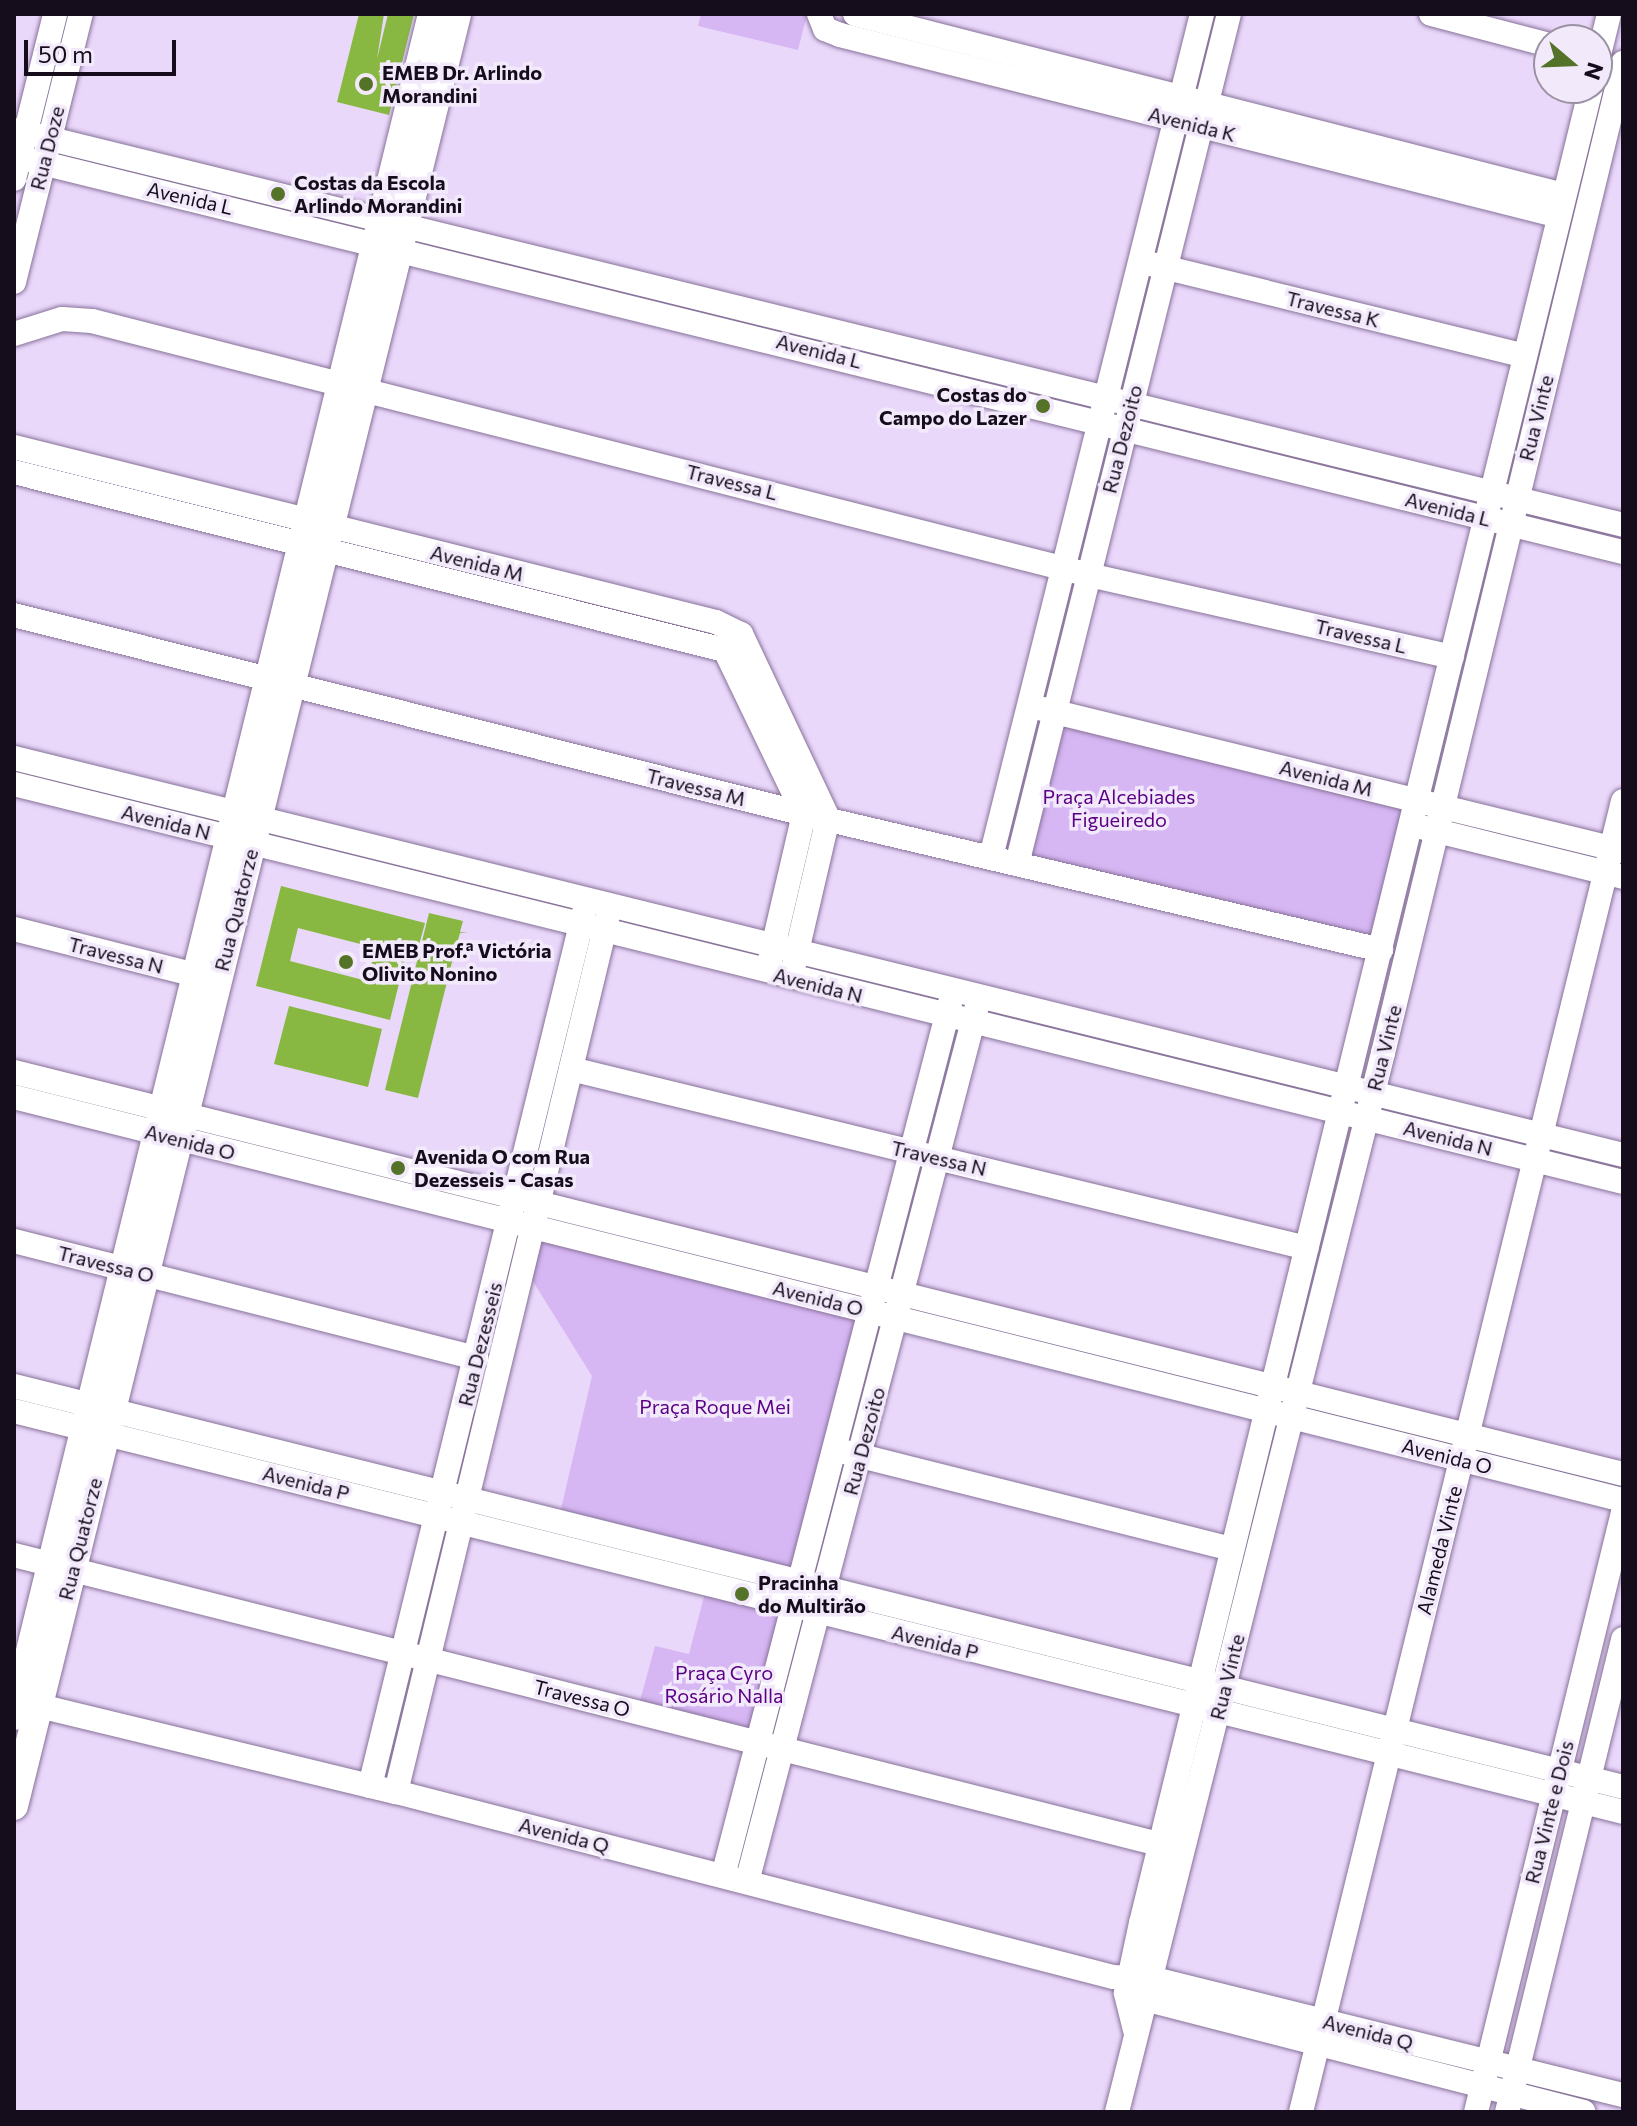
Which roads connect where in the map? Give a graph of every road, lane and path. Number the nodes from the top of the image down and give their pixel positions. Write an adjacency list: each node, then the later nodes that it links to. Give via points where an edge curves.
1 (55, 14): 19 (street, Rua Doze)
2 (81, 14): 20 (street, Rua Doze)
3 (432, 14): 24 (street, Rua Quatorze)
4 (457, 14): 24 (street, Rua Quatorze)
5 (855, 14): 12 (street, Avenida K)
6 (1202, 14): 12 (street, Rua Dezoito)
7 (1229, 14): 13 (street, Rua Dezoito)
8 (1431, 14): 10 (street)
9 (832, 23): 17 (street, Avenida K)
10 (1533, 41)
11 (1623, 63): 16 (street, Rua Vinte)
12 (1181, 96): 13 (street, Avenida K); 17 (street, Rua Dezoito)
13 (1207, 101): 18 (street, Rua Dezoito); 23 (street, Avenida K)
14 (1587, 104): 23 (street, Rua Vinte)
15 (1599, 104): 16 (street)
16 (1617, 114): 34 (street, Rua Vinte)
17 (1175, 120): 18 (street, Avenida K); 25 (street, Rua Dezoito)
18 (1201, 126): 23 (street, Avenida K); 25 (street, Rua Dezoito)
19 (20, 132): 20 (street, Avenida L); 21 (street, Rua Doze)
20 (49, 140): 22 (street, Rua Doze); 24 (street, Avenida L)
21 (16, 164): 22 (street, Avenida L)
22 (43, 164): 24 (street, Avenida L); 26 (street, Rua Doze)
23 (1562, 206): 28 (street, Rua Vinte)
24 (391, 233): 29 (street, Rua Quatorze); 30 (street, Avenida L)
25 (1153, 264): 28 (street, Travessa K); 30 (street, Rua Dezoito)
26 (14, 282)
27 (14, 334): 29 (street, Travessa L, via 78,318)
28 (1525, 356): 33 (street, Rua Vinte)
29 (353, 388): 38 (street, Rua Quatorze); 40 (street, Travessa L)
30 (1116, 412): 33 (street, Avenida L); 35 (street, Avenida L); 40 (street, Rua Dezoito); 41 (street, Rua Dezoito)
31 (14, 447): 38 (street, Avenida M)
32 (14, 472): 38 (street, Avenida M)
33 (1492, 492): 34 (street, Avenida L); 35 (street, Rua Vinte)
34 (1517, 497): 36 (street, Rua Vinte); 37 (street, Avenida L)
35 (1485, 519): 36 (street, Avenida L); 43 (street, Rua Vinte)
36 (1511, 525): 39 (street, Avenida L); 51 (street, Rua Vinte)
37 (1623, 525)
38 (317, 535): 44 (street, Rua Quatorze); 52 (street, Avenida M, via 748,642)
39 (1623, 552)
40 (1065, 568): 41 (street, Travessa L); 45 (street, Rua Dezoito)
41 (1089, 575): 43 (street, Travessa L); 46 (street, Rua Dezoito)
42 (14, 615): 44 (street, Travessa M)
43 (1452, 657): 49 (street, Rua Vinte)
44 (280, 682): 52 (street, Travessa M); 54 (street, Rua Quatorze)
45 (1030, 705): 46 (street, Avenida M); 57 (street, Rua Dezoito)
46 (1055, 713): 49 (street, Avenida M); 58 (street, Rua Dezoito)
47 (14, 758): 54 (street, Avenida N)
48 (14, 784): 54 (street, Avenida N)
49 (1417, 800): 51 (street, Avenida M); 53 (street, Rua Vinte)
50 (1623, 801): 56 (street, Alameda Vinte)
51 (1443, 807): 55 (street, Rua Vinte); 56 (street, Avenida M)
52 (816, 816): 57 (street, Travessa M); 64 (street)
53 (1411, 825): 55 (street); 63 (street, Rua Vinte)
54 (244, 828): 60 (street, Avenida N); 62 (street, Avenida N); 65 (street, Rua Quatorze)
55 (1437, 831): 59 (street); 72 (street, Rua Vinte)
56 (1617, 850): 59 (street, Alameda Vinte)
57 (991, 857): 58 (street, Travessa M)
58 (1017, 864): 63 (street, Travessa M)
59 (1614, 875): 77 (street, Alameda Vinte)
60 (598, 904): 62 (street, Rua Dezesseis); 64 (street, Avenida N)
61 (14, 929): 65 (street, Travessa N)
62 (592, 929): 64 (street, Avenida N); 69 (street, Rua Dezesseis); 83 (street, Rua Dezesseis)
63 (1381, 950): 71 (street, Rua Vinte)
64 (781, 963): 67 (street, Avenida N)
65 (207, 978): 76 (street, Rua Quatorze)
66 (979, 999): 67 (street, Avenida N); 68 (street, Rua Dezoito); 71 (street, Avenida N)
67 (950, 1005): 68 (street, Avenida N); 78 (street, Rua Dezoito)
68 (973, 1024): 74 (street, Avenida N); 80 (street, Rua Dezoito)
69 (571, 1069): 78 (street, Travessa N); 83 (street, Rua Dezesseis)
70 (14, 1072): 76 (street, Avenida O)
71 (1347, 1088): 72 (street, Avenida N); 74 (street, Rua Vinte)
72 (1373, 1094): 75 (street, Rua Vinte); 77 (street, Avenida N)
73 (14, 1097): 76 (street, Avenida O)
74 (1341, 1112): 75 (street, Avenida N); 85 (street, Rua Vinte)
75 (1367, 1118): 81 (street, Avenida N); 92 (street, Rua Vinte)
76 (171, 1124): 83 (street, Avenida O); 86 (street, Rua Quatorze)
77 (1541, 1135): 79 (street, Avenida N); 81 (street, Alameda Vinte)
78 (914, 1152): 80 (street, Travessa N); 87 (street, Rua Dezoito)
79 (1623, 1155)
80 (939, 1157): 85 (street, Travessa N); 88 (street, Rua Dezoito)
81 (1535, 1160): 82 (street, Avenida N); 97 (street, Alameda Vinte)
82 (1623, 1182)
83 (524, 1213): 87 (street, Avenida O); 89 (street, Rua Dezesseis); 103 (street, Rua Dezesseis)
84 (14, 1241): 86 (street, Travessa O)
85 (1307, 1248): 91 (street, Rua Vinte)
86 (134, 1271): 89 (street, Travessa O); 96 (street, Rua Quatorze)
87 (874, 1300): 88 (street, Avenida O); 98 (street, Rua Dezoito)
88 (899, 1306): 91 (street, Avenida O); 94 (street, Avenida O); 99 (street, Rua Dezoito)
89 (476, 1358): 103 (street, Rua Dezesseis)
90 (14, 1386): 96 (street, Avenida P)
91 (1271, 1387): 92 (street, Avenida O); 94 (street, Rua Vinte)
92 (1297, 1393): 95 (street, Rua Vinte); 97 (street, Avenida O)
93 (14, 1411): 96 (street, Avenida P)
94 (1265, 1412): 95 (street, Avenida O); 106 (street, Rua Vinte)
95 (1291, 1418): 100 (street, Avenida O); 120 (street, Rua Vinte)
96 (98, 1419): 103 (street, Avenida P); 108 (street, Rua Quatorze)
97 (1467, 1435): 100 (street, Alameda Vinte); 101 (street, Avenida O)
98 (836, 1450): 99 (street); 110 (street, Rua Dezoito)
99 (860, 1456): 106 (street); 111 (street, Rua Dezoito)
100 (1461, 1460): 102 (street, Avenida O); 123 (street, Alameda Vinte)
101 (1623, 1474)
102 (1623, 1500)
103 (452, 1507): 105 (street, Avenida P); 109 (street, Avenida P); 117 (street, Rua Dezesseis); 118 (street, Rua Dezesseis)
104 (1623, 1512): 125 (street, Rua Vinte e Dois)
105 (660, 1547): 109 (street); 110 (street, Avenida P)
106 (1230, 1549): 119 (street, Rua Vinte)
107 (14, 1555): 108 (street, Travessa O)
108 (62, 1567): 117 (street, Travessa O); 121 (street, Rua Quatorze)
109 (656, 1572): 112 (street, Avenida P)
110 (801, 1582): 111 (street, Avenida P); 112 (street, Rua Dezoito)
111 (825, 1588): 113 (street, Rua Dezoito); 114 (street, Avenida P)
112 (794, 1607): 113 (street, Avenida P); 122 (street, Rua Dezoito)
113 (818, 1613): 116 (street, Avenida P); 124 (street, Rua Dezoito)
114 (944, 1619): 116 (street); 119 (street, Avenida P)
115 (1623, 1639): 128 (street, Rua Vinte e Dois)
116 (937, 1642): 119 (street, Avenida P)
117 (404, 1652): 118 (street, Travessa O); 126 (street, Rua Dezesseis)
118 (428, 1659): 122 (street, Travessa O); 129 (street, Rua Dezesseis)
119 (1195, 1695): 120 (street, Avenida P); 132 (street, Rua Vinte)
120 (1221, 1701): 123 (street, Avenida P); 135 (street, Rua Vinte)
121 (22, 1712): 126 (street, Avenida Q); 130 (street, Rua Quatorze)
122 (758, 1743): 124 (street, Travessa O); 133 (street, Rua Dezoito)
123 (1392, 1743): 125 (street, Avenida P); 136 (street, Alameda Vinte)
124 (782, 1750): 132 (street, Travessa O); 134 (street, Rua Dezoito)
125 (1556, 1783): 128 (street, Avenida P); 138 (street, Rua Vinte e Dois)
126 (370, 1786): 129 (street, Avenida Q)
127 (1623, 1787): 128 (street, Avenida P)
128 (1586, 1790): 131 (street, Avenida P); 139 (street, Rua Vinte e Dois)
129 (396, 1792): 133 (street, Avenida Q)
130 (14, 1806)
131 (1623, 1812)
132 (1159, 1844): 135 (street, Rua Vinte)
133 (723, 1876): 134 (street, Avenida Q)
134 (747, 1882): 135 (street, Avenida Q)
135 (1135, 1985): 136 (street, Avenida Q); 137 (street, Avenida Q); 143 (street, Rua Vinte, via 1135,2030)
136 (1324, 2020): 137 (street, Alameda Vinte); 138 (street, Avenida Q)
137 (1317, 2046): 140 (street, Avenida Q); 144 (street, Alameda Vinte)
138 (1488, 2062): 139 (street, Avenida Q); 140 (street, Rua Vinte e Dois)
139 (1518, 2069): 141 (street, Avenida Q); 142 (street, Rua Vinte e Dois)
140 (1482, 2087): 142 (street, Avenida Q); 145 (street, Rua Vinte e Dois)
141 (1623, 2095)
142 (1510, 2103): 146 (street, Avenida Q)
143 (1117, 2112)
144 (1301, 2112)
145 (1476, 2112)
146 (1583, 2112)

